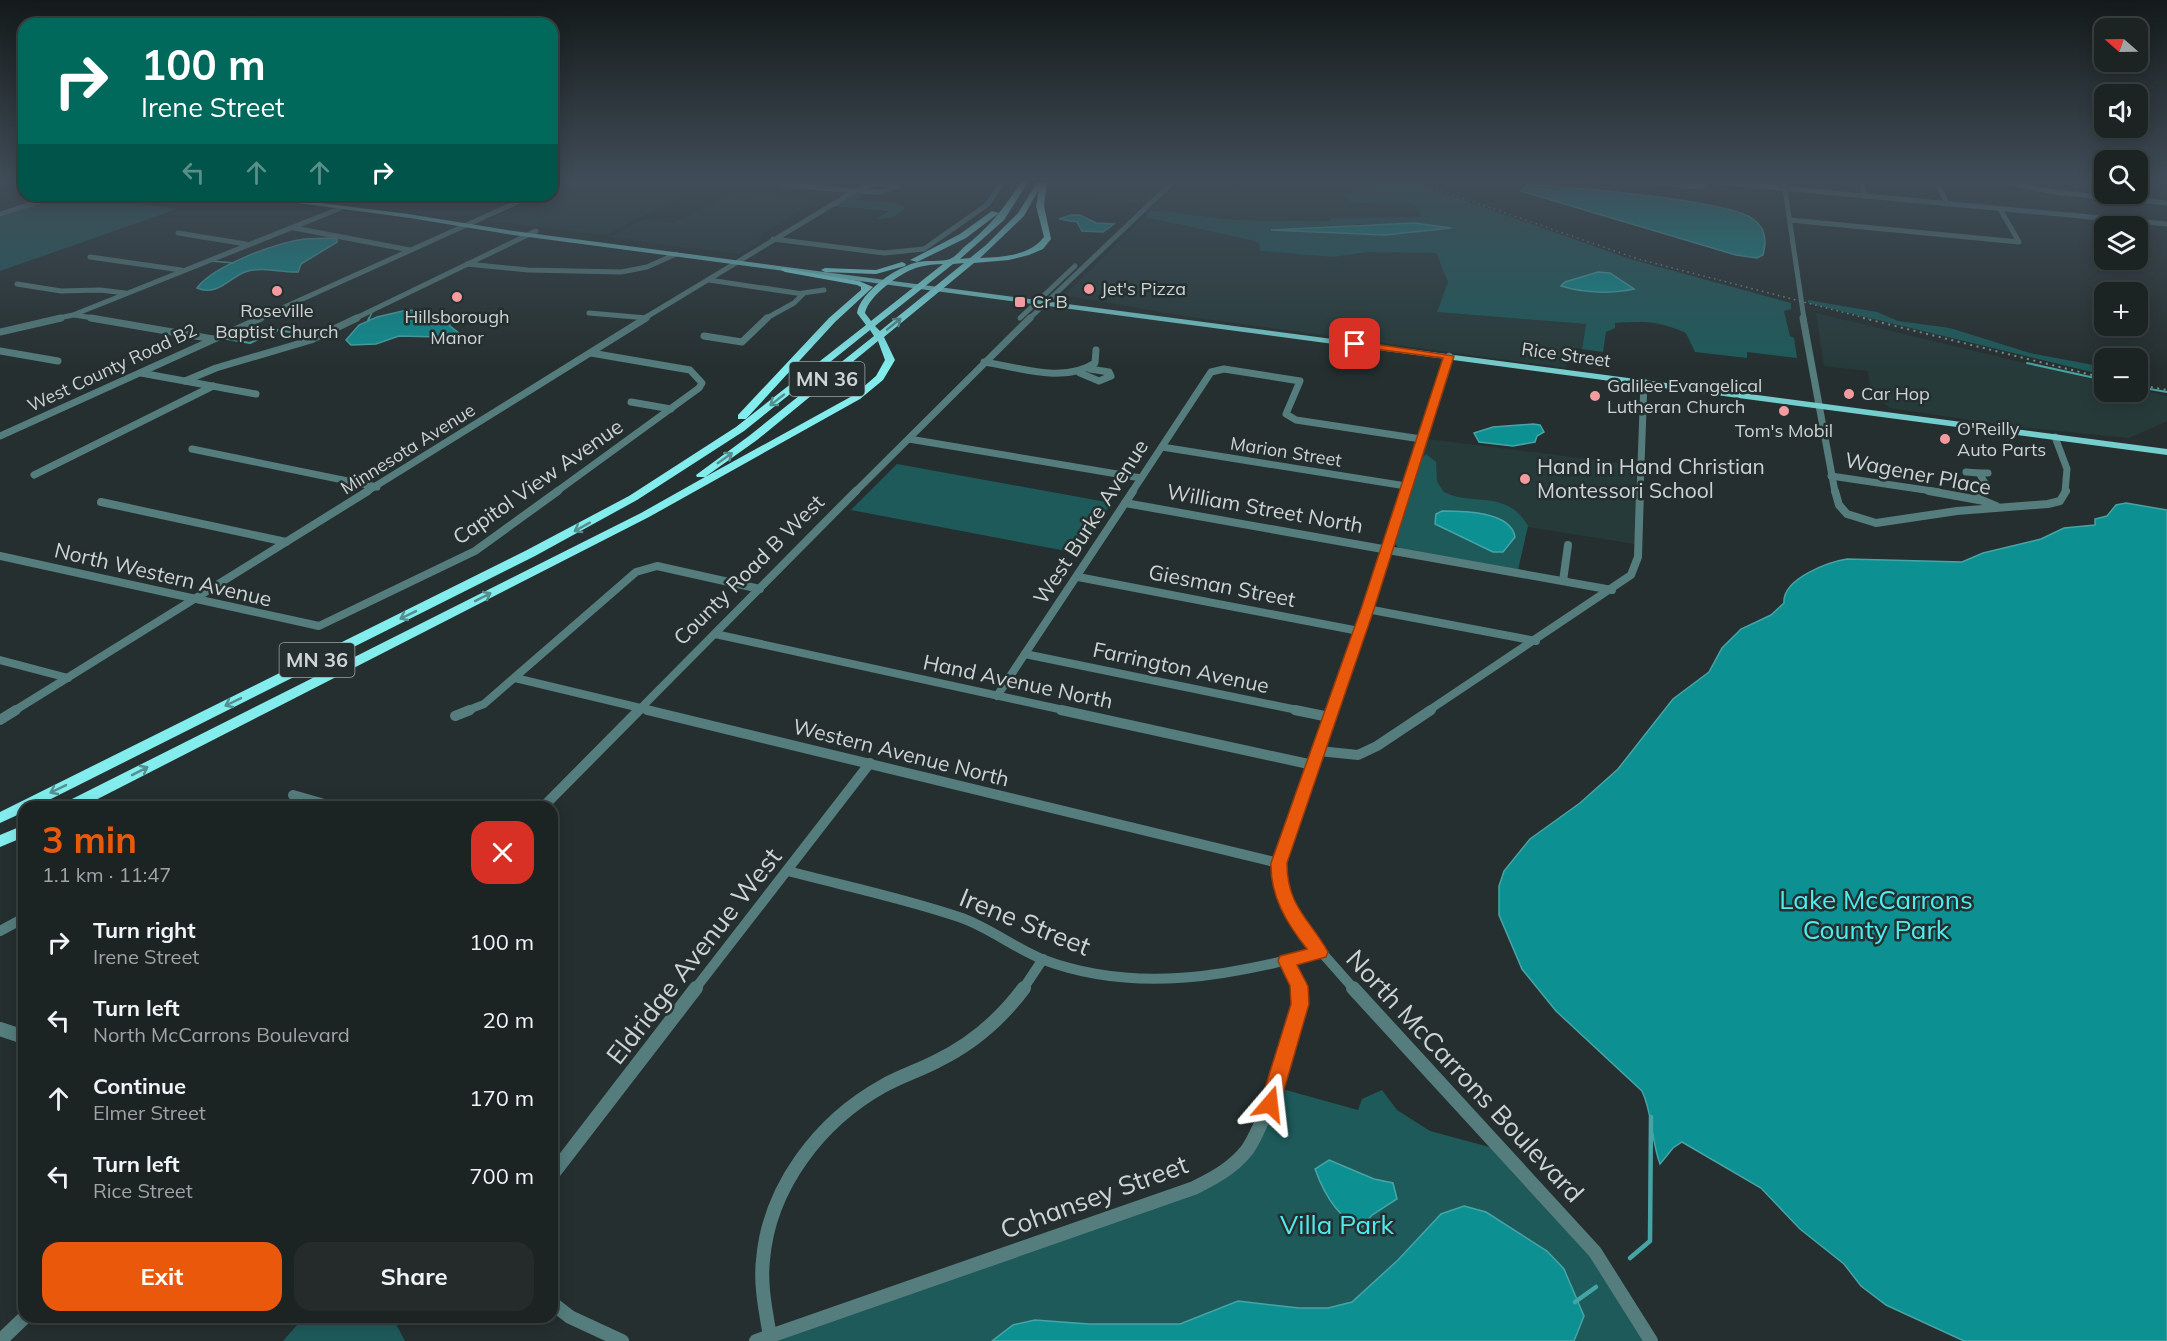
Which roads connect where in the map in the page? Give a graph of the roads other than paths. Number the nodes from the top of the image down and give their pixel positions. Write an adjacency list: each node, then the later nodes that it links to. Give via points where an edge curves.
1 (249, 245): 24 (street)
2 (369, 245): 16 (street)
3 (422, 245): 16 (street, West County Road B2)
4 (508, 245): 21 (street)
5 (611, 245): 17 (main road, Rice Street)
6 (617, 245): 20 (main road, Rice Street)
7 (764, 245): 20 (street, Minnesota Avenue)
8 (817, 245): 9 (street, via 884,253 924,249)
9 (930, 245)
10 (948, 245): 19 (highway)
11 (972, 245): 72 (highway, MN 36, one-way to 72, via 740,429)
12 (991, 245): 78 (highway, MN 36, one-way to 12, via 677,490 753,438)
13 (1040, 245): 19 (highway, via 1028,252 997,259)
14 (1104, 245): 32 (street, County Road B West)
15 (1792, 245): 55 (street)
16 (410, 250): 40 (street, West County Road B2)
17 (676, 254): 20 (main road, Rice Street); 21 (street, via 647,268 616,274 519,271)
18 (90, 257): 24 (street)
19 (924, 259): 23 (highway, via 882,271); 25 (highway)
20 (738, 261): 22 (main road, Rice Street); 23 (main road, Rice Street); 26 (street, Minnesota Avenue)
21 (467, 264): 50 (street, via 311,340)
22 (785, 270): 25 (main road, Rice Street); 29 (highway, via 860,283)
23 (825, 270): 25 (main road, Rice Street)
24 (183, 271): 30 (street)
25 (885, 279): 29 (highway); 32 (main road, Rice Street); 78 (highway, via 866,301 861,314 889,354 889,366 875,384 645,515)
26 (709, 280): 31 (street); 35 (street, Minnesota Avenue)
27 (17, 284): 30 (street, via 61,291)
28 (824, 290): 31 (street)
29 (865, 290): 72 (highway, via 739,420)
30 (127, 293): 34 (street)
31 (803, 293): 39 (street, via 765,319 742,342)
32 (1043, 300): 44 (main road, Rice Street); 46 (street, County Road B West)
33 (589, 313): 35 (street)
34 (73, 315): 37 (street); 40 (street)
35 (647, 318): 43 (street, Minnesota Avenue)
36 (0, 325): 37 (street)
37 (8, 330): 38 (street)
38 (0, 332)
39 (704, 336)
40 (213, 339): 48 (street, West County Road B2)
41 (1096, 350): 47 (street, via 1096,360)
42 (0, 351): 45 (street)
43 (591, 353): 56 (street, Capitol View Avenue, via 690,370 702,383); 71 (street, Minnesota Avenue)
44 (1449, 356): 51 (main road, Rice Street); 60 (street, North McCarrons Boulevard)
45 (58, 361)
46 (984, 362): 49 (street); 59 (street, County Road B West)
47 (1090, 369): 49 (street); 49 (street, via 1111,376 1096,381)
48 (139, 373): 50 (street); 57 (street, West County Road B2)
49 (1080, 373)
50 (185, 381): 52 (street)
51 (1644, 382): 55 (main road, Rice Street); 85 (street, via 1638,557 1631,575)
52 (213, 386): 53 (street); 67 (street)
53 (256, 394)
54 (631, 402): 56 (street)
55 (1818, 405): 58 (main road, Rice Street); 68 (street)
56 (671, 409): 88 (street, Capitol View Avenue, via 475,551)
57 (0, 436)
58 (2055, 437): 63 (main road, Rice Street); 76 (street, via 2068,476 2064,497 2048,504)
59 (909, 439): 69 (street, William Street North); 84 (street, County Road B West)
60 (1421, 439): 61 (street, West Burke Avenue, via 1289,417 1286,414 1300,381 1216,369); 70 (street, North McCarrons Boulevard)
61 (1162, 447): 69 (street, West Burke Avenue); 70 (street, Marion Street)
62 (192, 449): 71 (street)
63 (2167, 452)
64 (1966, 472): 65 (street)
65 (1979, 473): 66 (street); 73 (street, via 1985,489)
66 (1988, 473)
67 (34, 475)
68 (1831, 476): 73 (street, Wagener Place); 76 (street, via 1839,505 1861,520 1891,522)
69 (1141, 478): 75 (street, West Burke Avenue)
70 (1406, 486): 80 (street, North McCarrons Boulevard)
71 (377, 487): 77 (street, Minnesota Avenue)
72 (633, 498): 105 (highway, MN 36, one-way to 105, via 531,553)
73 (1978, 499): 76 (street, Wagener Place)
74 (101, 502): 77 (street)
75 (1125, 503): 80 (street, William Street North); 82 (street, West Burke Avenue)
76 (1998, 507)
77 (286, 542): 86 (street, Minnesota Avenue)
78 (586, 544): 106 (highway, MN 36, one-way to 78)
79 (1568, 544): 83 (street)
80 (1384, 549): 83 (street, William Street North); 87 (street, North McCarrons Boulevard)
81 (0, 556): 86 (street, North Western Avenue)
82 (1078, 577): 89 (street, Giesman Street); 92 (street, West Burke Avenue)
83 (1563, 581): 85 (street, William Street North)
84 (760, 589): 90 (street, County Road B West); 95 (street, via 657,566 646,567)
85 (1612, 590): 91 (street)
86 (193, 600): 88 (street, North Western Avenue); 94 (street, Minnesota Avenue)
87 (1367, 609): 89 (street, North McCarrons Boulevard); 91 (street)
88 (319, 626)
89 (1359, 631): 99 (street, North McCarrons Boulevard)
90 (714, 634): 96 (street, Hand Avenue North); 97 (street, County Road B West)
91 (1536, 641): 101 (street, via 1377,747 1358,754)
92 (1025, 654): 96 (street, West Burke Avenue); 99 (street, Farrington Avenue)
93 (0, 660): 94 (street)
94 (68, 678): 100 (street, Minnesota Avenue)
95 (515, 678): 97 (street, Western Avenue North); 98 (street, via 484,704)
96 (996, 696): 103 (street, Hand Avenue North)
97 (641, 708): 102 (street, Western Avenue North); 108 (street, County Road B West)
98 (455, 716)
99 (1329, 717): 101 (street, North McCarrons Boulevard)
100 (0, 720)
101 (1319, 751): 103 (street, North McCarrons Boulevard)
102 (870, 763): 113 (street, Western Avenue North); 114 (street, Eldridge Avenue West)
103 (1313, 765): 113 (street, North McCarrons Boulevard)
104 (293, 795): 107 (street)
105 (34, 801)
106 (81, 801)
107 (314, 801)
108 (549, 801)
109 (18, 809): 110 (highway, MN 36, one-way to 110)
110 (0, 818)
111 (18, 833): 112 (highway)
112 (0, 842)
113 (1279, 863): 117 (street, North McCarrons Boulevard, via 1286,903)
114 (788, 871): 118 (street, Irene Street, via 976,923); 122 (street, Eldridge Avenue West)
115 (18, 921): 116 (street)
116 (0, 931)
117 (1320, 952): 119 (street, Irene Street); 128 (street, North McCarrons Boulevard, via 1595,1252)
118 (1043, 959): 119 (street, Irene Street, via 1086,973 1168,981 1224,975); 125 (street, via 1022,992 992,1025 954,1053 880,1087 856,1103 819,1136 796,1164 782,1189 767,1239)
119 (1287, 961): 125 (street, Cohansey Street, via 1301,996 1282,1066 1259,1135 1237,1163 1222,1174 1194,1188)
120 (0, 1029): 121 (street)
121 (18, 1035)
122 (558, 1167)
123 (558, 1308): 127 (street)
124 (19, 1323): 126 (street)
125 (763, 1339)
126 (0, 1341)
127 (622, 1341)
128 (1651, 1341)

